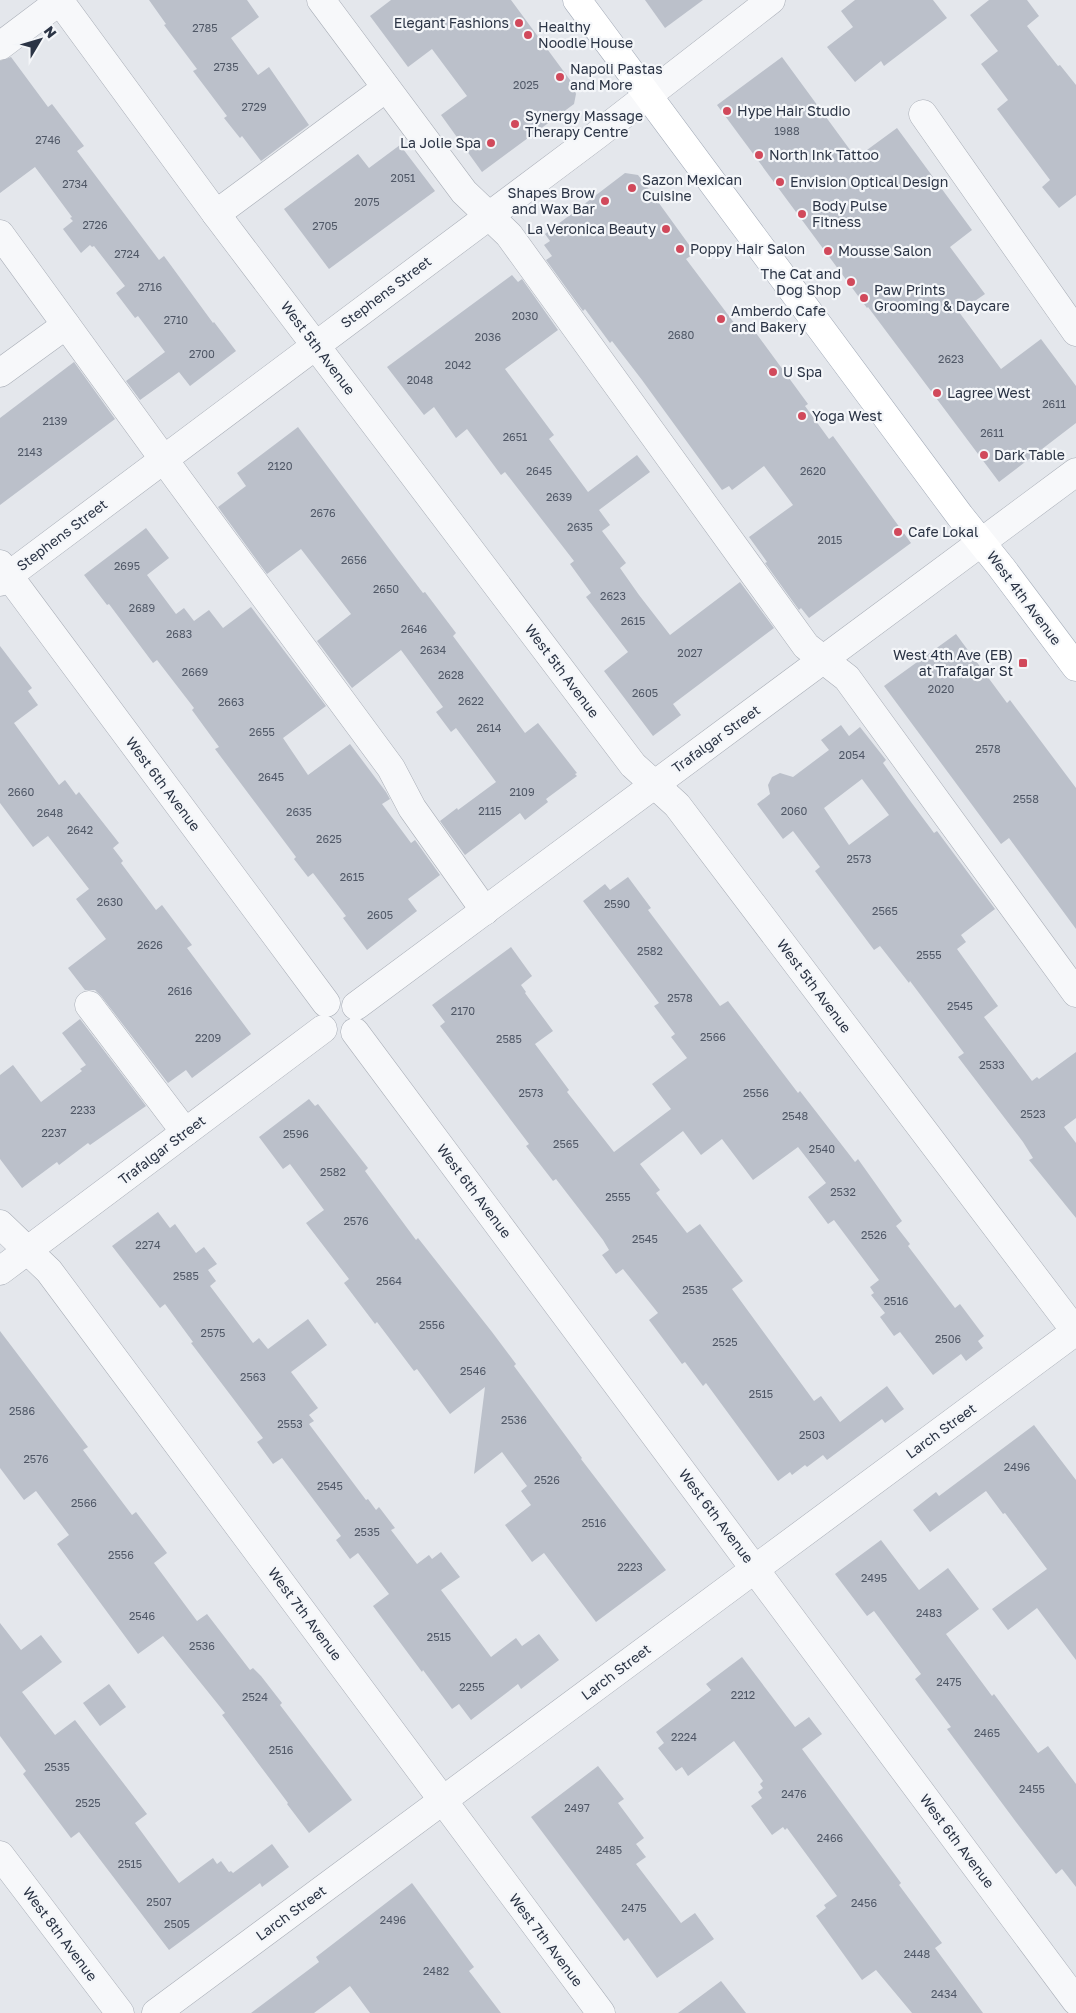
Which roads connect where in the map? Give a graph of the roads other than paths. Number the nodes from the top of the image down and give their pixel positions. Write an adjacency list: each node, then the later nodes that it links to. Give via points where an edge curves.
1 (60, 0): 5 (street); 9 (street, West 5th Avenue)
2 (322, 0): 6 (street)
3 (577, 0): 7 (main road, West 4th Avenue)
4 (771, 0): 7 (street, Stephens Street)
5 (0, 46)
6 (386, 88): 9 (street); 10 (street, via 464,192)
7 (647, 95): 10 (street, Stephens Street); 18 (main road, West 4th Avenue)
8 (923, 114): 13 (street)
9 (216, 214): 14 (street, West 5th Avenue)
10 (488, 216): 14 (street, Stephens Street); 20 (street, via 509,235 806,646)
11 (0, 234): 12 (street)
12 (66, 325): 15 (street); 16 (street)
13 (1076, 332)
14 (316, 345): 16 (street, Stephens Street); 22 (street, West 5th Avenue, via 633,765)
15 (0, 374)
16 (164, 459): 19 (street, Stephens Street); 23 (street, via 391,768 412,808)
17 (1076, 472): 18 (street, Trafalgar Street)
18 (982, 543): 20 (street, Trafalgar Street); 21 (main road, West 4th Avenue)
19 (3, 574): 25 (street, West 6th Avenue)
20 (825, 659): 22 (street, Trafalgar Street); 24 (street, via 847,678)
21 (1076, 668)
22 (655, 785): 23 (street, Trafalgar Street); 33 (street, West 5th Avenue, via 677,805)
23 (485, 911): 27 (street, Trafalgar Street)
24 (1076, 993)
25 (326, 1003): 27 (street, via 338,997 346,998); 28 (street, via 319,1018)
26 (89, 1005): 29 (street)
27 (356, 1019): 28 (street, via 350,1036 338,1038); 34 (street, West 6th Avenue)
28 (323, 1029): 29 (street, Trafalgar Street)
29 (186, 1132): 31 (street, Trafalgar Street)
30 (0, 1224): 31 (street, West 7th Avenue)
31 (28, 1250): 32 (street, Trafalgar Street); 35 (street, West 7th Avenue, via 49,1271)
32 (0, 1271)
33 (1076, 1331): 34 (street, Larch Street)
34 (754, 1569): 35 (street, Larch Street); 37 (street, West 6th Avenue)
35 (443, 1800): 39 (street, Larch Street); 40 (street, West 7th Avenue)
36 (0, 1855): 38 (street, West 8th Avenue)
37 (1076, 2001)
38 (120, 2013)
39 (156, 2013)
40 (601, 2013)

